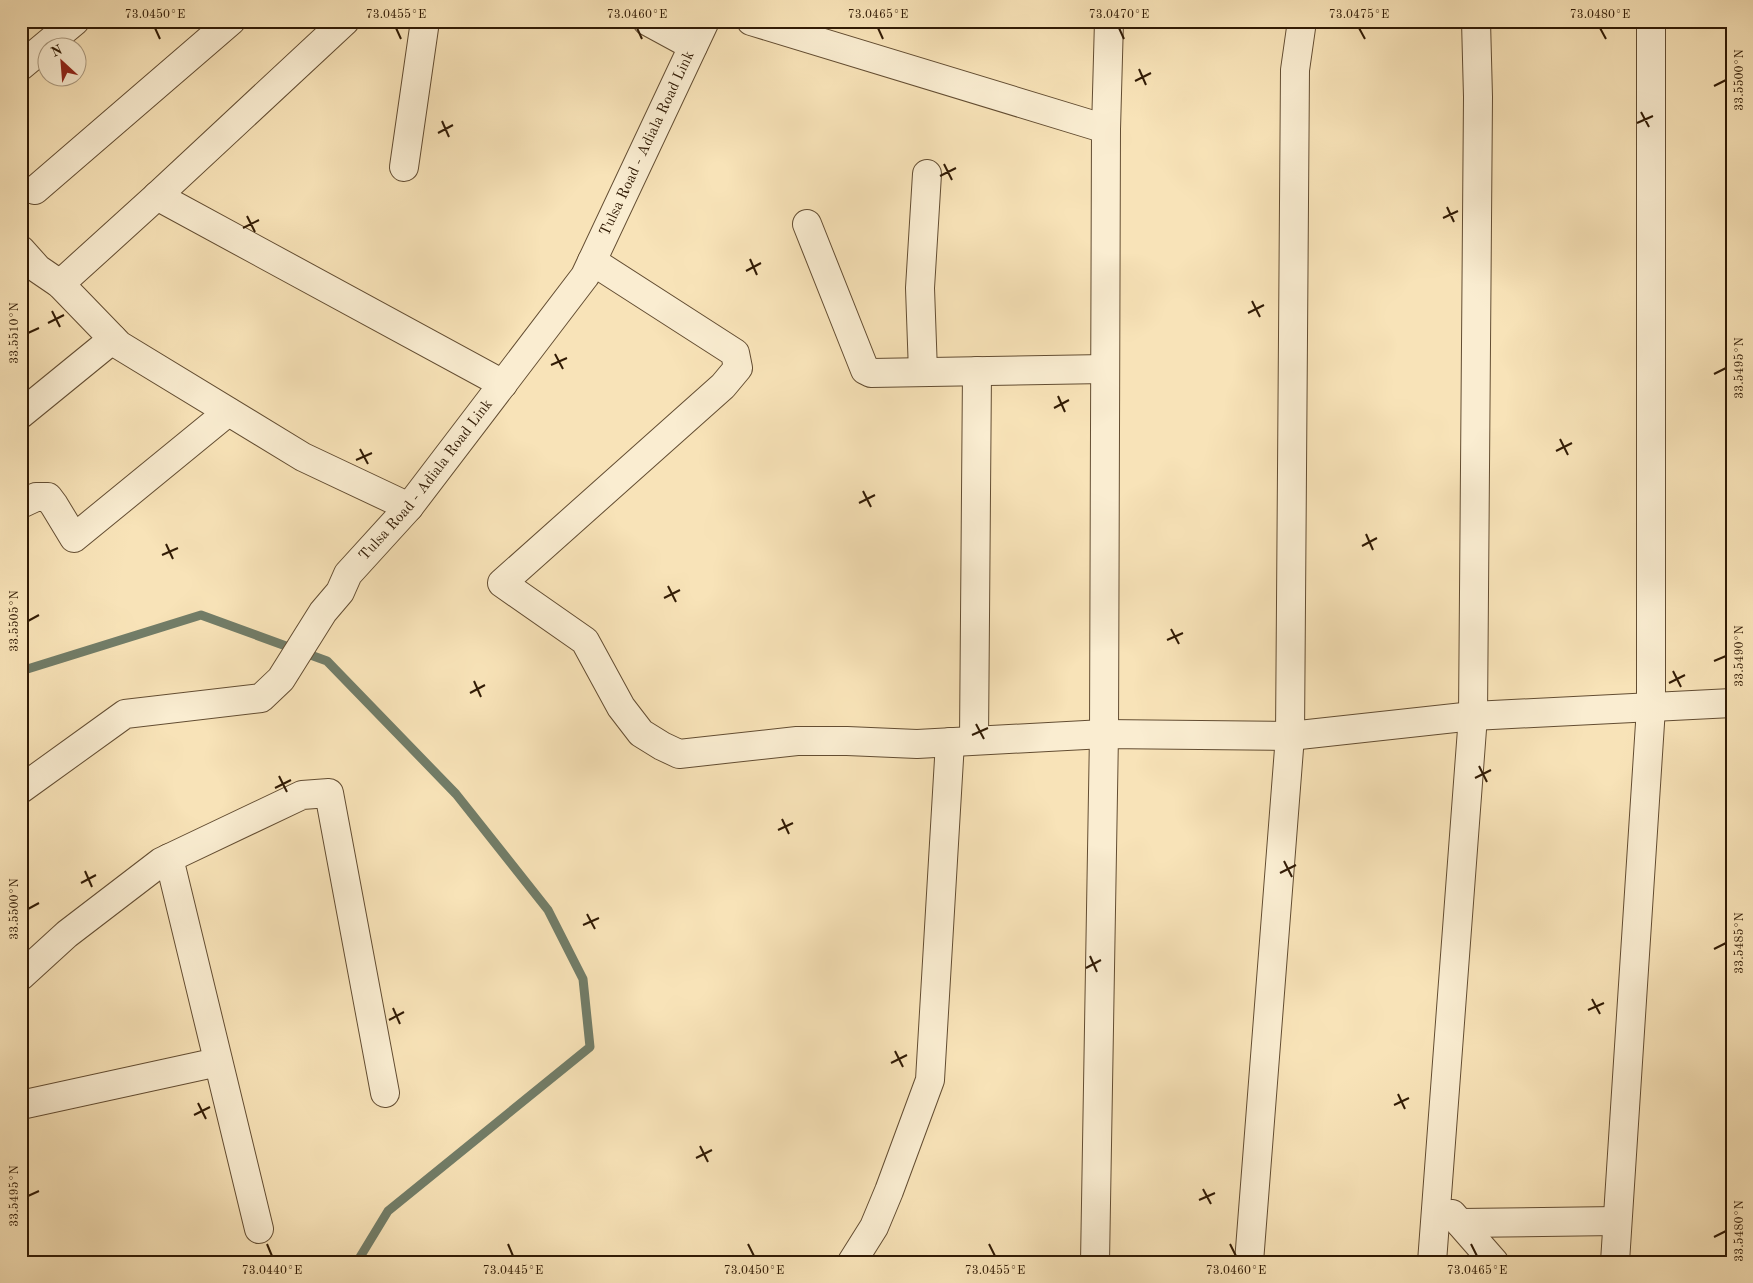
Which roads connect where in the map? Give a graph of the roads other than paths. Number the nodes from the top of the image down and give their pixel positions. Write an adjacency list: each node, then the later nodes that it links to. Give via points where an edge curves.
1 (75, 21): 13 (street)
2 (232, 21): 17 (street)
3 (346, 21): 18 (street)
4 (425, 21): 15 (street)
5 (646, 21): 12 (street)
6 (705, 21): 12 (street, Tulsa Road - Adiala Road Link)
7 (751, 21): 14 (street)
8 (1109, 21): 14 (street)
9 (1302, 21): 36 (street, via 1295,70)
10 (1476, 21): 34 (street)
11 (1651, 21): 33 (street)
12 (693, 46): 21 (street, Tulsa Road - Adiala Road Link)
13 (21, 66)
14 (1106, 129): 24 (street)
15 (404, 167)
16 (927, 174): 26 (street, via 920,288)
17 (35, 190)
18 (157, 196): 22 (street); 27 (street)
19 (808, 224): 26 (street, via 865,370 871,373)
20 (23, 256): 22 (street)
21 (592, 261): 27 (street, Tulsa Road - Adiala Road Link, via 585,276); 37 (street, via 735,353 738,368 723,386 502,583 585,641 621,707 641,733 679,754 797,741 917,744)
22 (60, 284): 23 (street)
23 (114, 340): 28 (street); 29 (street)
24 (1105, 369): 25 (street); 35 (street)
25 (977, 371): 26 (street); 37 (street)
26 (923, 372)
27 (503, 384): 31 (street, Tulsa Road - Adiala Road Link)
28 (228, 412): 30 (street, via 74,538 48,497 36,497); 31 (street, via 303,457)
29 (21, 414)
30 (21, 504)
31 (409, 507): 38 (street, Tulsa Road - Adiala Road Link, via 348,574 340,592 323,612 281,680 261,698 125,714)
32 (1732, 703): 33 (street)
33 (1651, 708): 34 (street); 45 (street)
34 (1473, 716): 36 (street); 44 (street)
35 (1104, 734): 36 (street); 37 (street); 49 (street)
36 (1290, 736): 50 (street)
37 (962, 741): 48 (street, via 930,1080 874,1227)
38 (21, 789)
39 (169, 858): 40 (street, via 67,934); 41 (street); 42 (street, via 302,796 329,793)
40 (21, 976)
41 (218, 1062): 43 (street); 47 (street)
42 (385, 1093)
43 (21, 1105)
44 (1437, 1196): 46 (street); 51 (street)
45 (1617, 1221): 46 (street); 53 (street)
46 (1460, 1222): 52 (street)
47 (259, 1229)
48 (852, 1262)
49 (1095, 1262)
50 (1249, 1262)
51 (1432, 1262)
52 (1494, 1262)
53 (1615, 1262)

